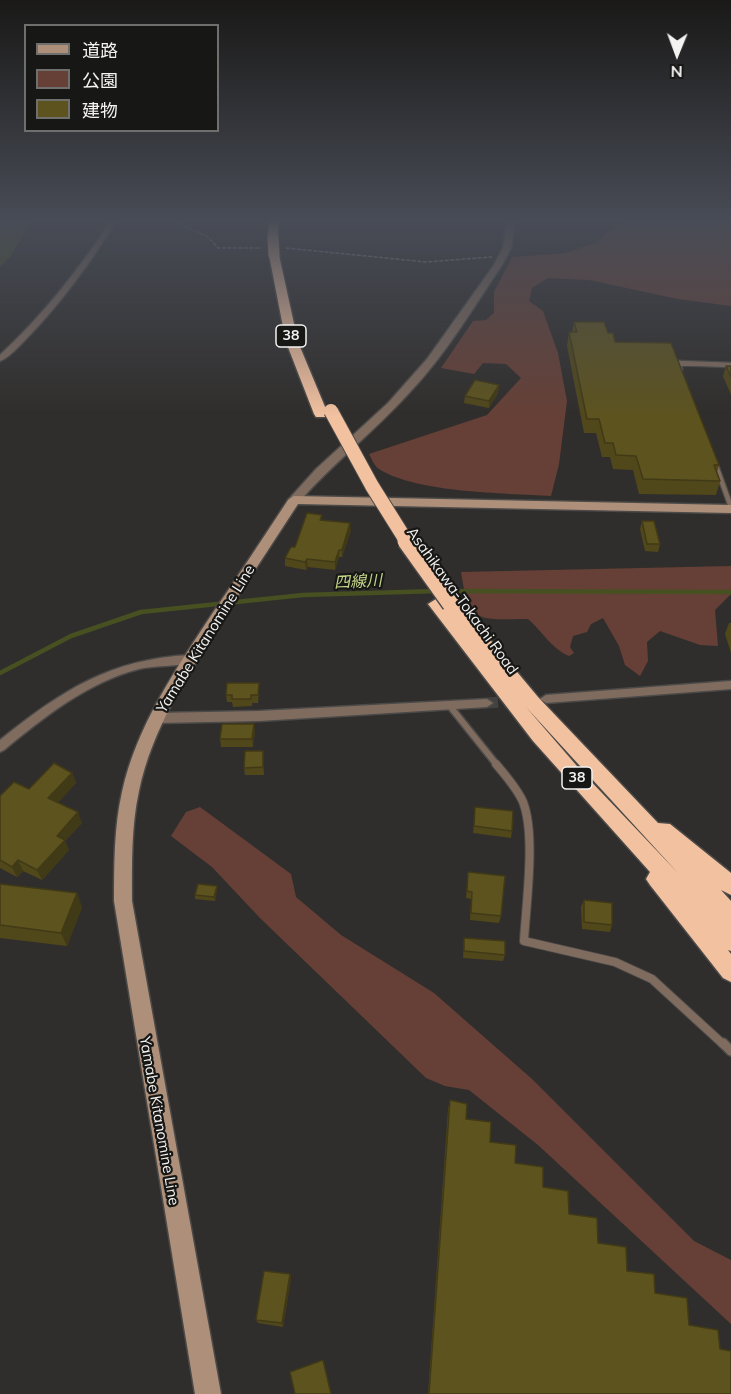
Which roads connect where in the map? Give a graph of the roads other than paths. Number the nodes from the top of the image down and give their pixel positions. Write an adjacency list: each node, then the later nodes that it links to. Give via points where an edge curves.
1 (69, 287): 4 (street, via 41,321)
2 (283, 287): 17 (highway, Asahikawa-Tokachi Road / 38, bridge, via 292,342 355,479 516,708)
3 (481, 287): 8 (street, via 423,372 317,472)
4 (0, 359)
5 (731, 365): 6 (lane, via 678,363)
6 (682, 374)
7 (711, 452): 9 (lane)
8 (294, 500): 9 (main road); 10 (main road, Yamabe Kitanomine Line)
9 (731, 508)
10 (190, 659): 15 (main road, Yamabe Kitanomine Line); 16 (street, via 148,662 99,678 42,712)
11 (731, 685): 12 (street)
12 (546, 699)
13 (487, 703): 14 (street)
14 (449, 705): 15 (street); 22 (lane, via 460,725 524,801 524,941 615,962 652,979)
15 (157, 718): 23 (main road, Yamabe Kitanomine Line, via 130,793 123,901)
16 (0, 747)
17 (595, 785): 18 (highway, 38); 19 (highway, Asahikawa-Tokachi Road / 38); 20 (highway, Asahikawa-Tokachi Road / 38); 21 (highway)
18 (731, 886)
19 (731, 916)
20 (731, 941)
21 (731, 971)
22 (731, 1051)
23 (208, 1394)

